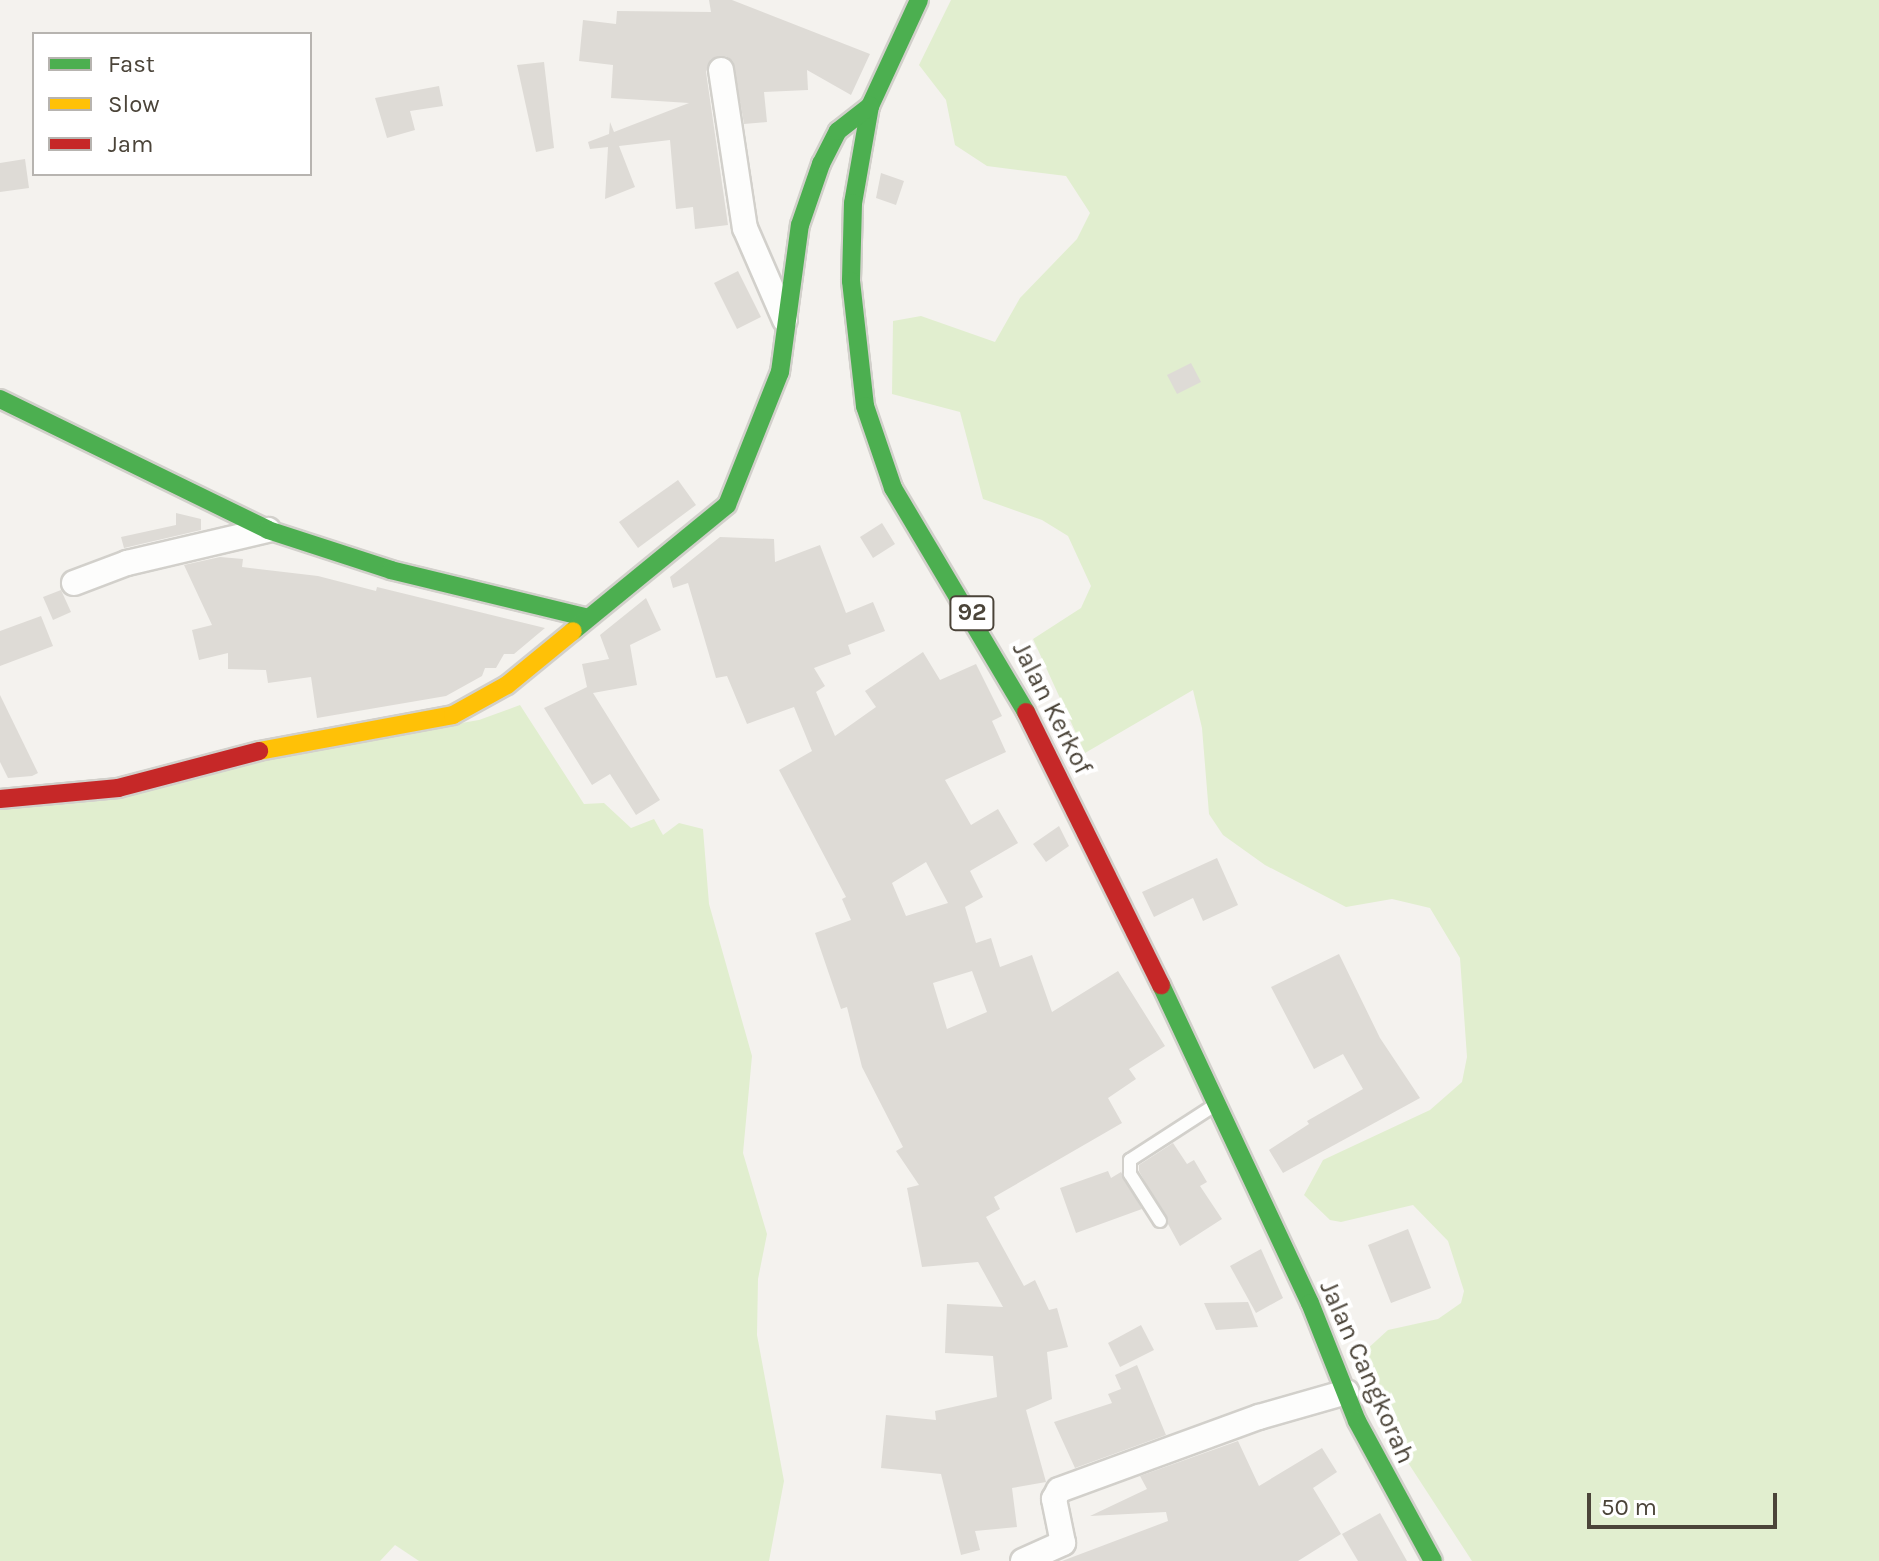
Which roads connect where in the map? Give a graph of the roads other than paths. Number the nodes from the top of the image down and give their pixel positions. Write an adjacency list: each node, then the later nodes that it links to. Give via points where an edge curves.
1 (919, 0): 3 (street, Jalan Kerkof / 92)
2 (721, 70): 4 (street, via 745,228)
3 (870, 106): 4 (street, via 838,131 821,164 800,225); 10 (street, Jalan Kerkof / 92, via 853,203 851,281 865,406 893,488 999,660)
4 (785, 320): 8 (street, via 780,372 727,505)
5 (0, 399): 6 (street)
6 (268, 530): 7 (street, via 127,563); 8 (street, via 391,570)
7 (74, 583)
8 (586, 617): 9 (street, via 507,685 453,715 295,742 118,788)
9 (0, 799)
10 (1218, 1104): 11 (street, Jalan Kerkof / 92); 12 (lane, via 1130,1160 1130,1174)
11 (1262, 1200): 13 (street, Jalan Cangkorah)
12 (1160, 1221)
13 (1346, 1392): 14 (street, via 1259,1417 1059,1490 1054,1499 1063,1543); 15 (street, Jalan Cangkorah, via 1403,1515)
14 (1023, 1561)
15 (1433, 1561)

